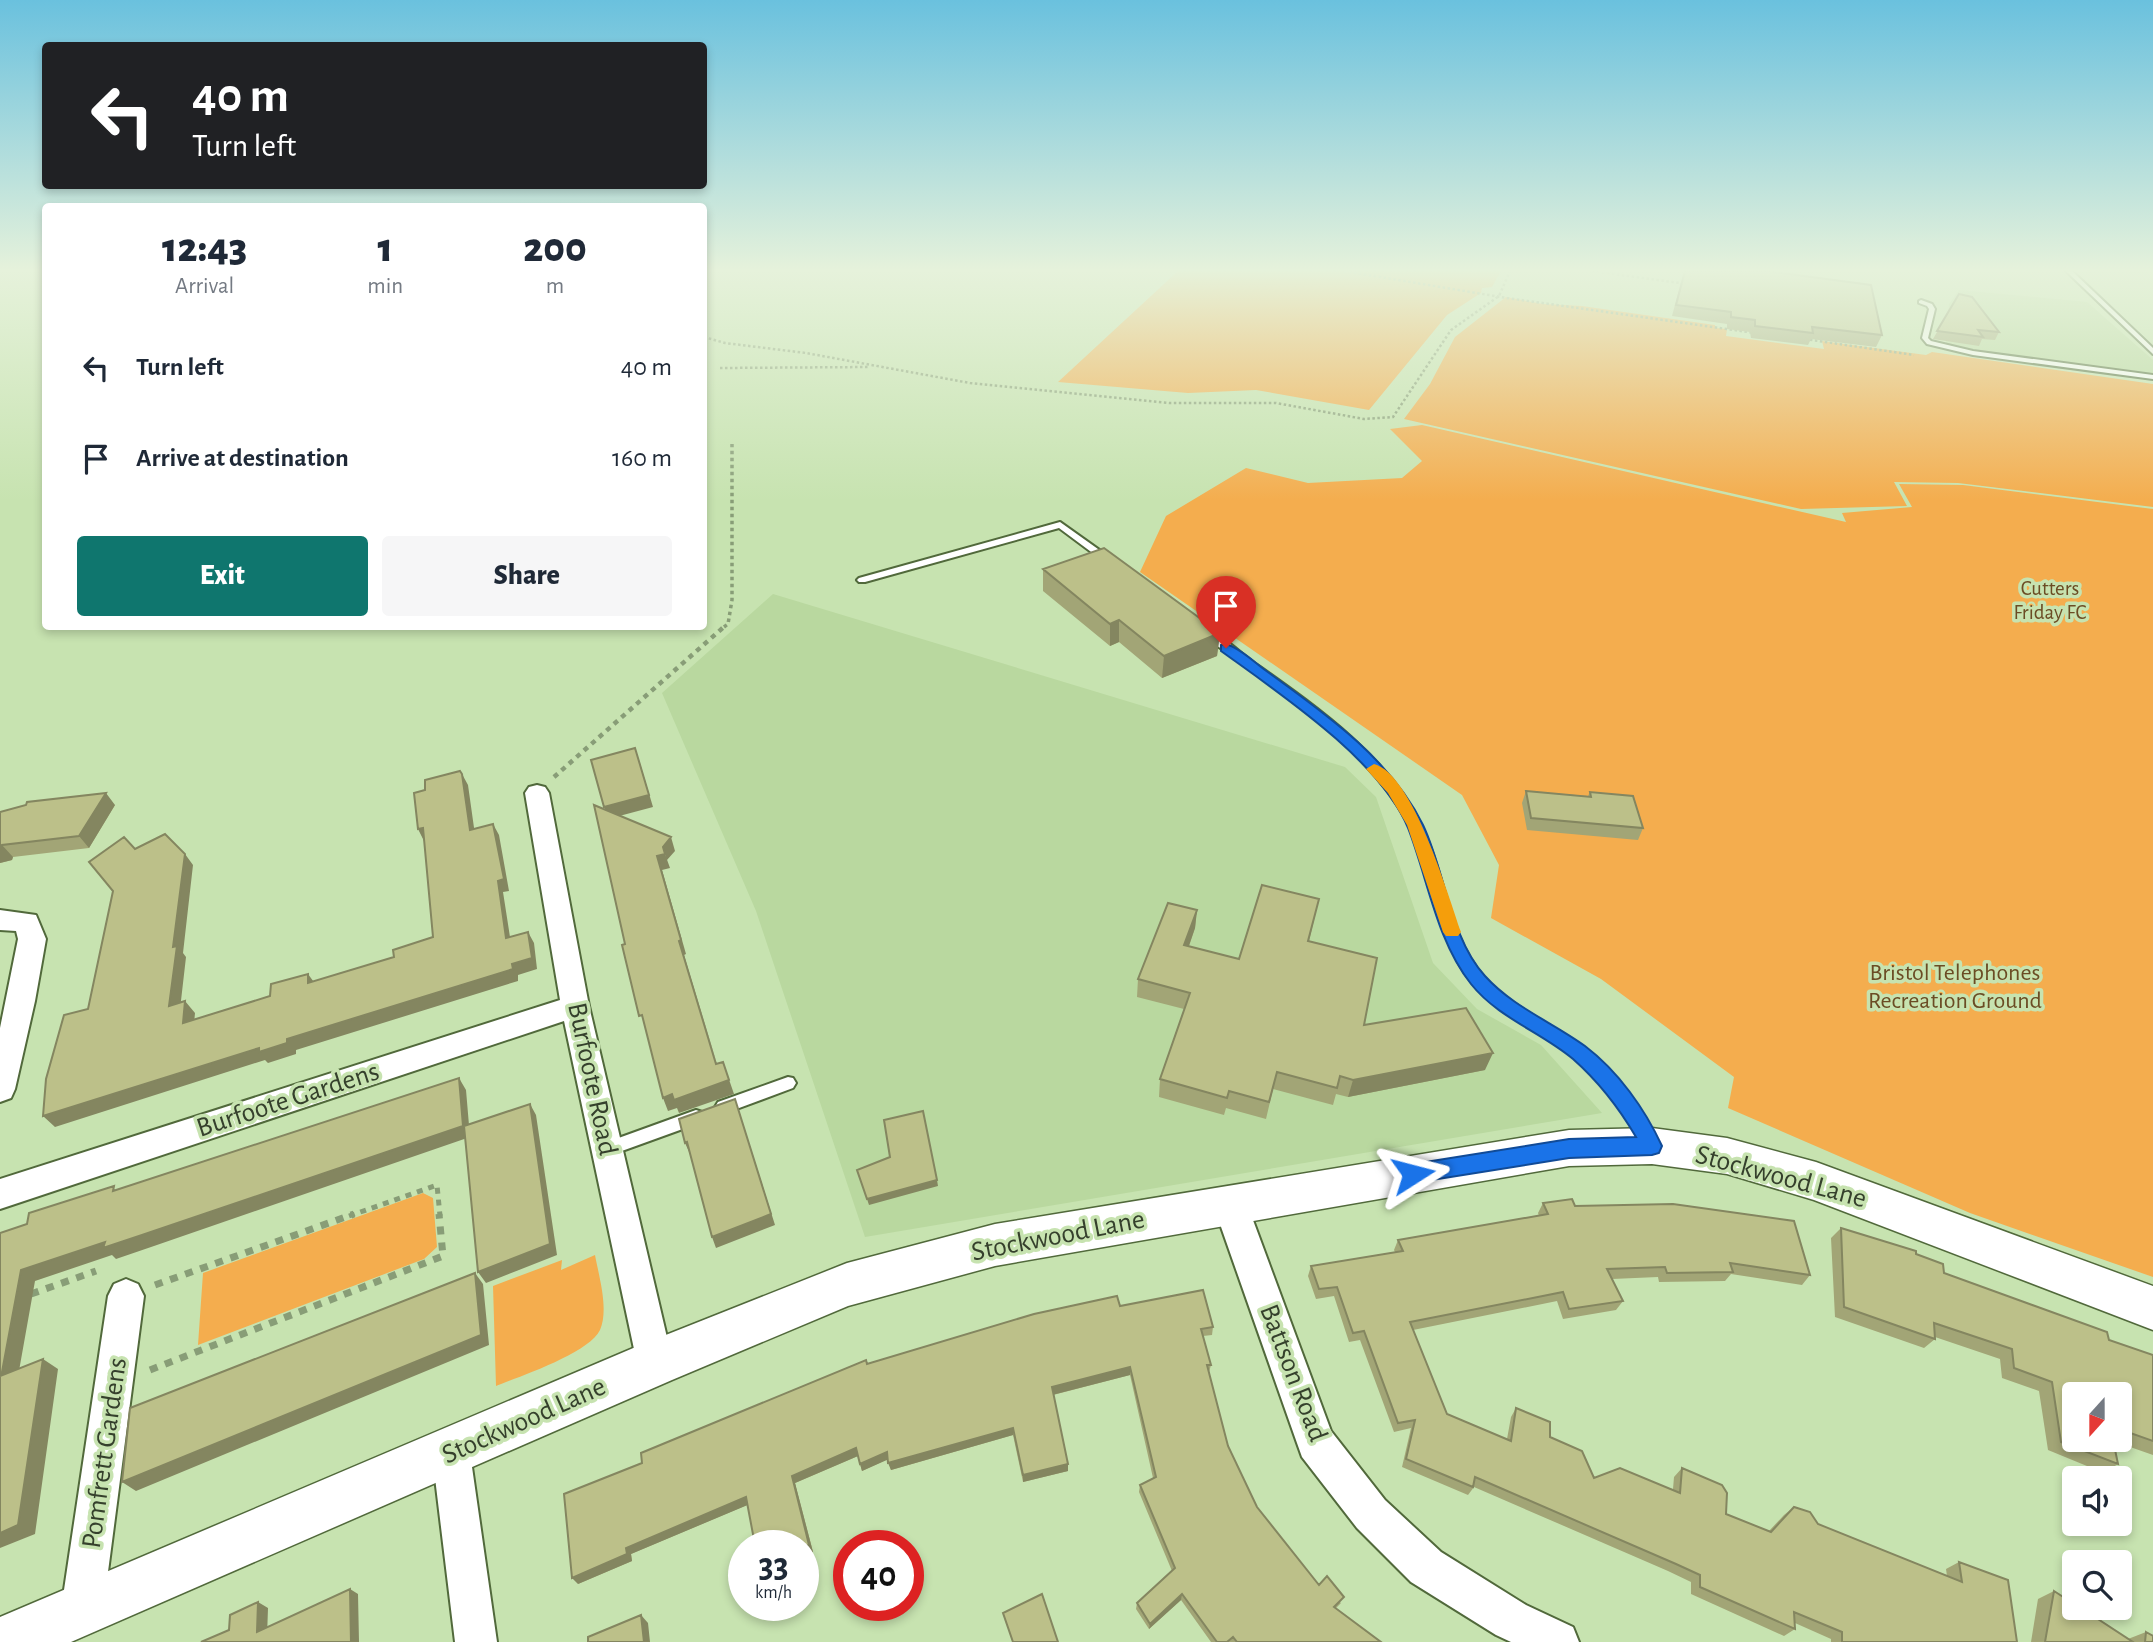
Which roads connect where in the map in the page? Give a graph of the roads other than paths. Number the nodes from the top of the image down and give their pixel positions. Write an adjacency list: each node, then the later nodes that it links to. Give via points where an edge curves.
1 (1949, 348): 2 (lane)
2 (2153, 377)
3 (1114, 565): 4 (lane, via 1060,525)
4 (862, 580)
5 (1190, 621): 11 (lane, via 1360,753 1394,790 1415,825 1459,953 1478,981 1513,1011 1579,1053 1626,1101)
6 (537, 793): 8 (street, Burfoote Road)
7 (0, 920): 10 (street, via 27,922 32,939)
8 (575, 1006): 12 (street, Burfoote Road); 13 (street, Burfoote Gardens)
9 (788, 1083): 12 (lane)
10 (0, 1089)
11 (1652, 1146): 14 (street, Stockwood Lane, via 1569,1148); 16 (street, Stockwood Lane, via 1727,1156 1816,1181)
12 (607, 1149): 17 (street, Burfoote Road)
13 (0, 1194)
14 (1230, 1204): 17 (street, Stockwood Lane, via 995,1245 847,1284); 22 (street, Battson Road, via 1316,1443 1371,1514 1426,1567 1511,1620)
15 (127, 1296): 19 (street, Pomfrett Gardens)
16 (2153, 1308)
17 (655, 1363): 18 (street, Stockwood Lane)
18 (451, 1453): 19 (street, Stockwood Lane); 21 (street)
19 (82, 1610): 20 (street, Stockwood Lane)
20 (7, 1642)
21 (476, 1642)
22 (1558, 1642)

